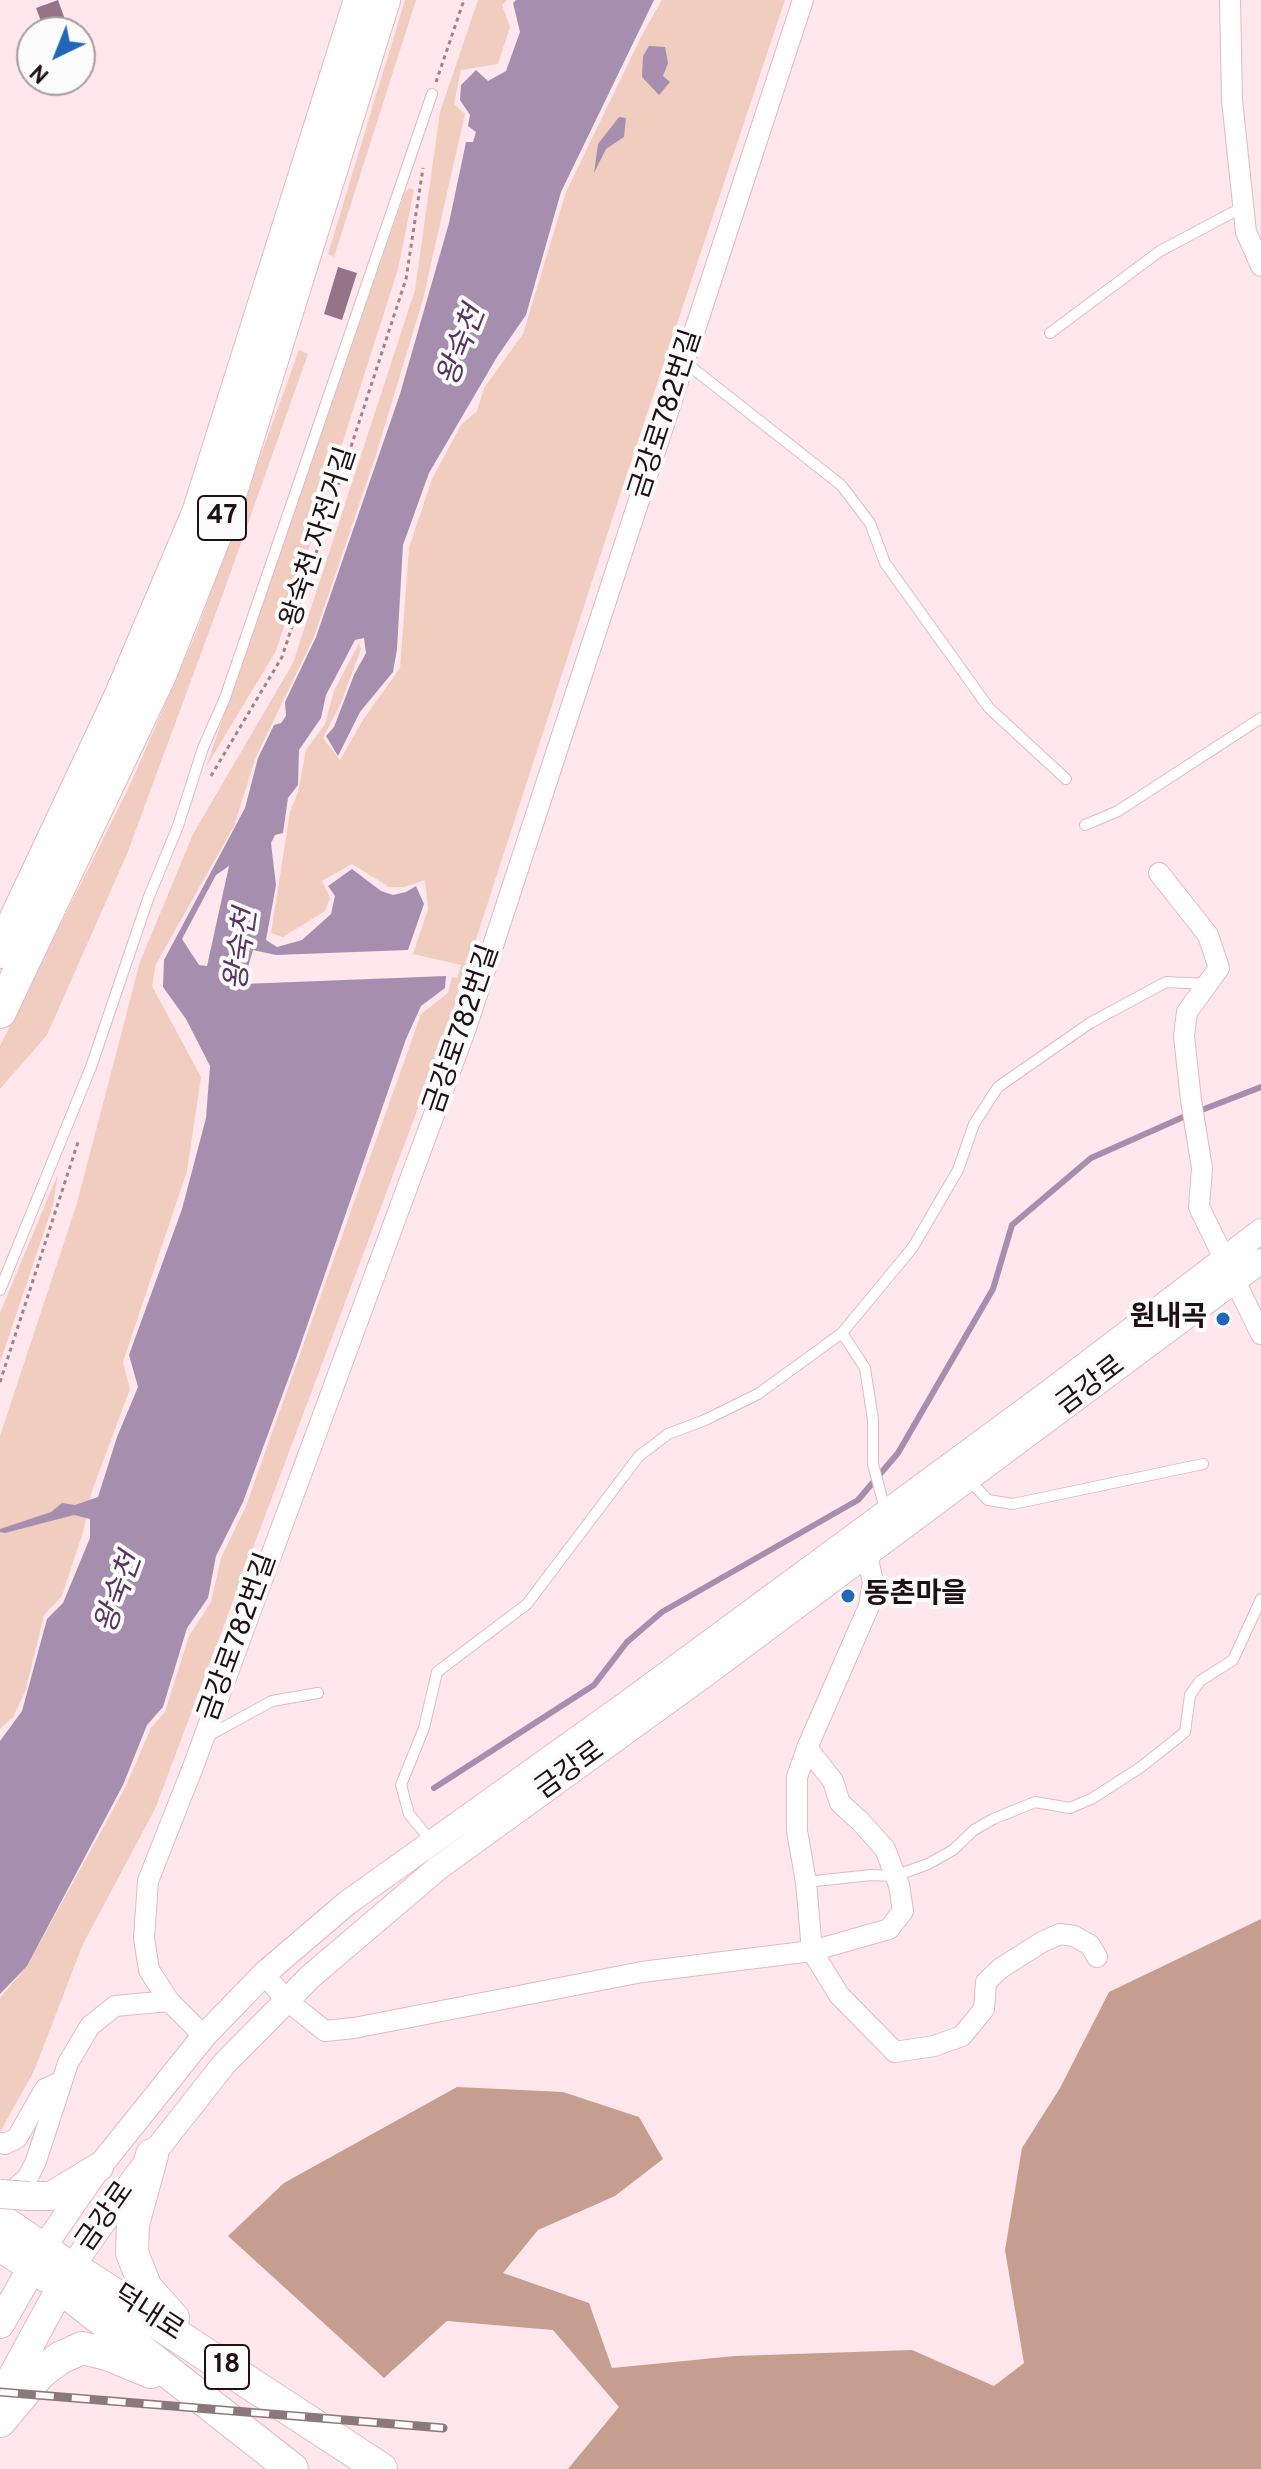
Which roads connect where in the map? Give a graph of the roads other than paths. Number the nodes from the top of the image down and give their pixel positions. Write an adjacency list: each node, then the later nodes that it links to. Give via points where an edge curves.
1 (360, 0): 14 (highway, 47, via 198,513 120,697)
2 (384, 0): 16 (highway, 47, via 226,508 160,675)
3 (803, 0): 9 (street, 금강로782번길)
4 (1230, 0): 6 (street, via 1232,100)
5 (432, 94): 20 (lane, via 225,698 98,1048)
6 (1243, 207): 7 (street, via 1246,232); 8 (lane, via 1160,251)
7 (1261, 266)
8 (1050, 333)
9 (686, 363): 11 (lane, via 841,485 870,523 885,563 989,708); 29 (street, 금강로782번길, via 466,1028)
10 (1261, 718): 12 (lane, via 1118,811)
11 (1066, 779)
12 (1085, 825)
13 (1159, 873): 15 (street, via 1208,935 1219,968)
14 (0, 952)
15 (1207, 984): 19 (street, via 1187,1012 1184,1036 1202,1168 1199,1207); 21 (lane, via 1166,982 1090,1023 998,1087 913,1247)
16 (0, 1012)
17 (1261, 1231): 19 (street, 금강로)
18 (1261, 1261): 19 (street, 금강로)
19 (1231, 1270): 22 (street); 24 (street, 금강로); 25 (street, 금강로)
20 (0, 1290)
21 (842, 1333): 25 (lane, via 865,1368 873,1464); 31 (lane, via 758,1394 668,1434 639,1456 527,1604 437,1672 424,1728 401,1785 409,1814)
22 (1261, 1334)
23 (1203, 1464): 24 (lane, via 1013,1504 988,1500)
24 (968, 1479): 25 (street, 금강로)
25 (888, 1511): 26 (street, 금강로)
26 (860, 1545): 30 (street, via 873,1582 869,1606); 31 (street, 금강로); 37 (street, 금강로, via 438,1868)
27 (1261, 1599): 32 (lane, via 1233,1660 1200,1681 1190,1695 1185,1732 1141,1767 1070,1808 1035,1802 993,1819 953,1850)
28 (318, 1693): 29 (lane, via 272,1701)
29 (204, 1738): 38 (street, 금강로782번길, via 148,1881 144,1938 149,1970)
30 (807, 1748): 32 (street, via 833,1781 840,1803 885,1849); 33 (street, via 797,1777 797,1831)
31 (432, 1843): 36 (street, 금강로, via 347,1903)
32 (895, 1876): 33 (lane); 34 (street, via 903,1911 889,1929)
33 (806, 1882): 34 (street)
34 (812, 1951): 35 (street, via 839,1995 895,2052 962,2036 984,2009 986,1982 1042,1942 1060,1934 1074,1936 1090,1945); 37 (street, via 642,1972 325,2031)
35 (1097, 1957)
36 (264, 1974): 37 (street); 39 (street, 금강로)
37 (286, 2000): 42 (street, 금강로, via 224,2064)
38 (169, 2001): 39 (street, 금강로782번길); 40 (street, via 115,2006 90,2026)
39 (204, 2036): 43 (street, 금강로)
40 (62, 2081): 41 (street, via 45,2089 17,2138); 45 (street, via 28,2177)
41 (2, 2143)
42 (152, 2155): 47 (street, 금강로); 49 (highway, via 133,2224 132,2253 146,2288)
43 (99, 2167): 44 (main road, bridge, via 51,2196); 46 (street, 금강로)
44 (0, 2194)
45 (2, 2222): 46 (main road)
46 (37, 2258): 47 (main road); 48 (main road, 금강로)
47 (66, 2277): 49 (highway, 덕내로 / 18); 50 (highway, 덕내로 / 18); 51 (main road, 금강로)
48 (0, 2324)
49 (202, 2351): 54 (highway, 덕내로 / 18)
50 (192, 2389): 52 (highway, via 82,2348 40,2373); 53 (highway, 덕내로 / 18)
51 (0, 2399)
52 (0, 2421)
53 (292, 2469)
54 (381, 2469)

